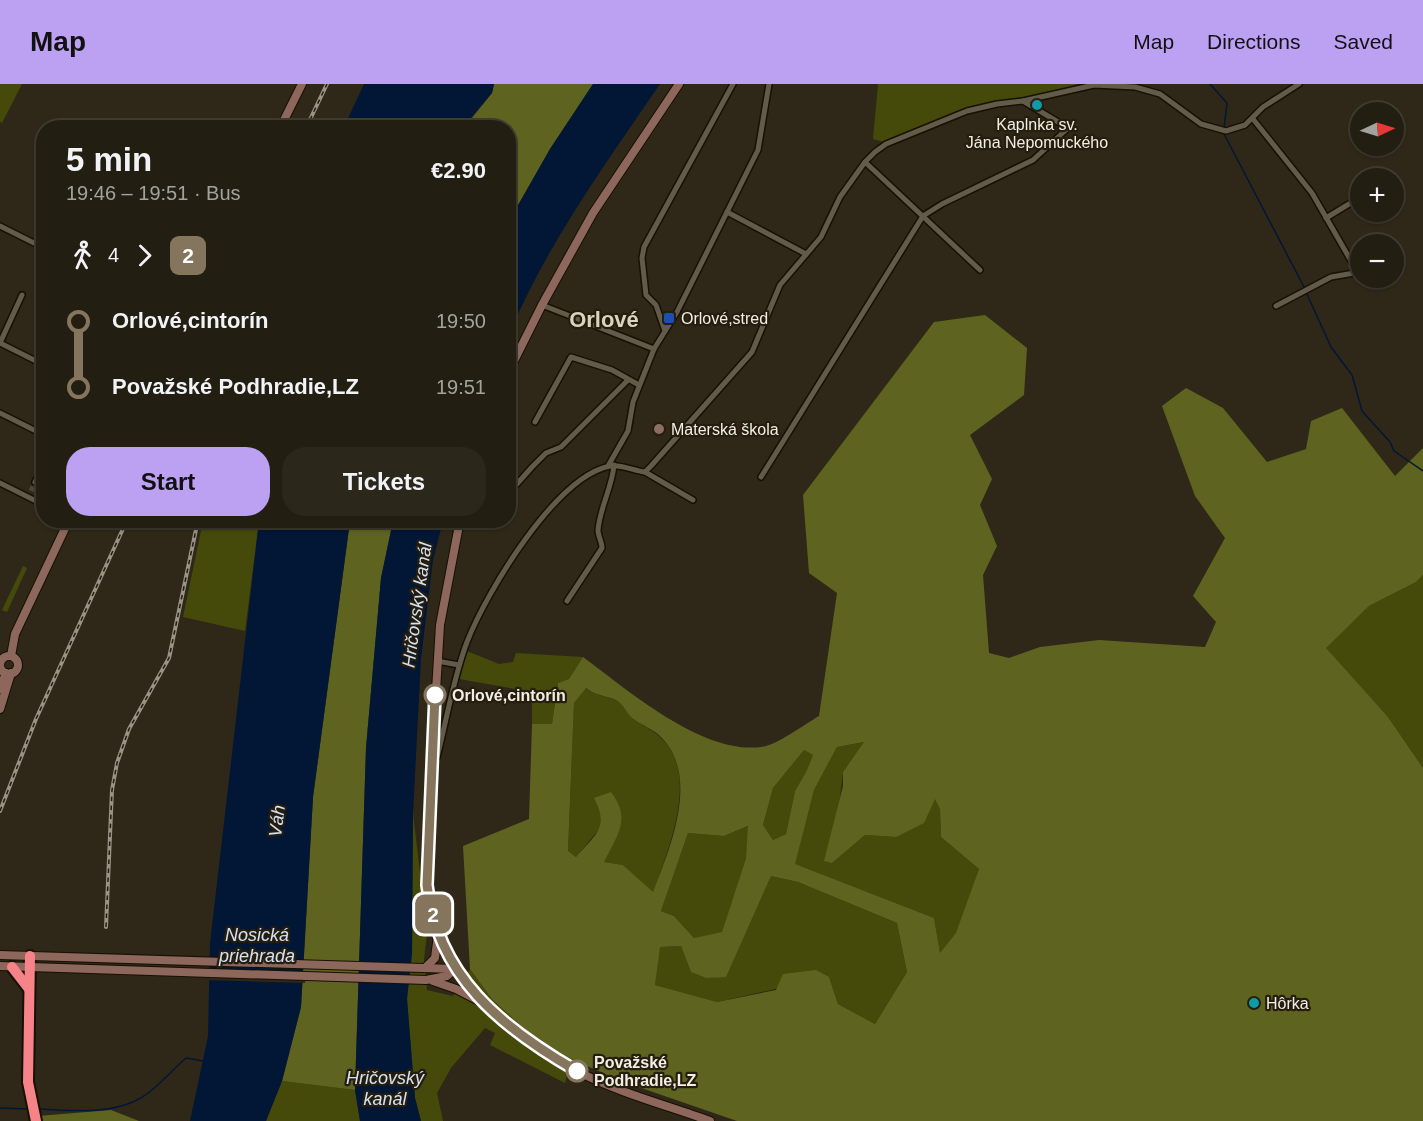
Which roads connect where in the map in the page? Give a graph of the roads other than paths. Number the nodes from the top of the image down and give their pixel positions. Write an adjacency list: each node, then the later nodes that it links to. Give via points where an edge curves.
1 (302, 84): 8 (main road)
2 (679, 84): 21 (main road, via 593,213)
3 (733, 84): 23 (street, via 644,247 646,295 656,305)
4 (769, 84): 11 (street, via 758,150)
5 (1299, 84): 7 (street, via 1263,107)
6 (1023, 101): 7 (street, via 1094,85 1135,87 1160,94 1201,124 1224,131 1236,130); 9 (street, via 967,111 886,144); 12 (street, via 1068,128 1033,160)
7 (1253, 119): 13 (street, via 1288,160)
8 (284, 120)
9 (865, 162): 12 (street); 16 (street, via 840,197 821,237)
10 (1349, 204): 13 (street)
11 (727, 212): 16 (street); 23 (street)
12 (923, 216): 18 (street); 35 (street)
13 (1326, 218): 17 (street)
14 (0, 226): 15 (street)
15 (36, 244)
16 (806, 254): 34 (street, via 780,285 752,352)
17 (1350, 258)
18 (980, 270)
19 (1350, 274): 22 (street, via 1331,277)
20 (22, 296): 24 (street)
21 (542, 305): 25 (street); 26 (main road)
22 (1276, 306)
23 (665, 331): 25 (street)
24 (0, 343): 27 (street)
25 (654, 349): 29 (street)
26 (516, 357)
27 (36, 361)
28 (628, 380): 29 (street); 31 (street, via 612,370 571,357); 37 (street)
29 (639, 385): 33 (street, via 628,431)
30 (0, 413): 32 (street)
31 (535, 422)
32 (36, 431)
33 (611, 466): 34 (street); 42 (street, via 613,483 602,507 598,533 602,548); 46 (street, via 573,484 518,551 492,589)
34 (645, 472): 39 (street)
35 (761, 477)
36 (0, 483): 38 (street)
37 (516, 485)
38 (36, 499)
39 (693, 500)
40 (65, 528): 43 (main road, via 15,634)
41 (458, 528): 45 (main road, via 445,591)
42 (567, 601)
43 (11, 656): 44 (main road); 47 (main road, via 18,664)
44 (1, 661): 47 (main road)
45 (437, 661): 46 (street); 50 (main road)
46 (459, 665): 50 (street, via 437,757)
47 (9, 673): 48 (main road); 49 (main road)
48 (0, 689)
49 (0, 709)
50 (431, 765): 51 (main road, via 427,885)
51 (438, 931): 57 (main road, via 436,955); 58 (main road)
52 (0, 955): 53 (main road)
53 (30, 956): 56 (highway); 57 (main road)
54 (0, 966): 55 (main road)
55 (12, 967): 56 (main road); 60 (highway)
56 (30, 968): 59 (main road); 60 (highway)
57 (422, 968): 58 (main road)
58 (454, 969): 59 (main road, via 447,976); 61 (main road)
59 (422, 980): 61 (main road, via 451,987)
60 (29, 989): 62 (highway, via 31,1101)
61 (483, 1003): 63 (main road, via 524,1038 578,1072)
62 (35, 1119)
63 (710, 1121)

